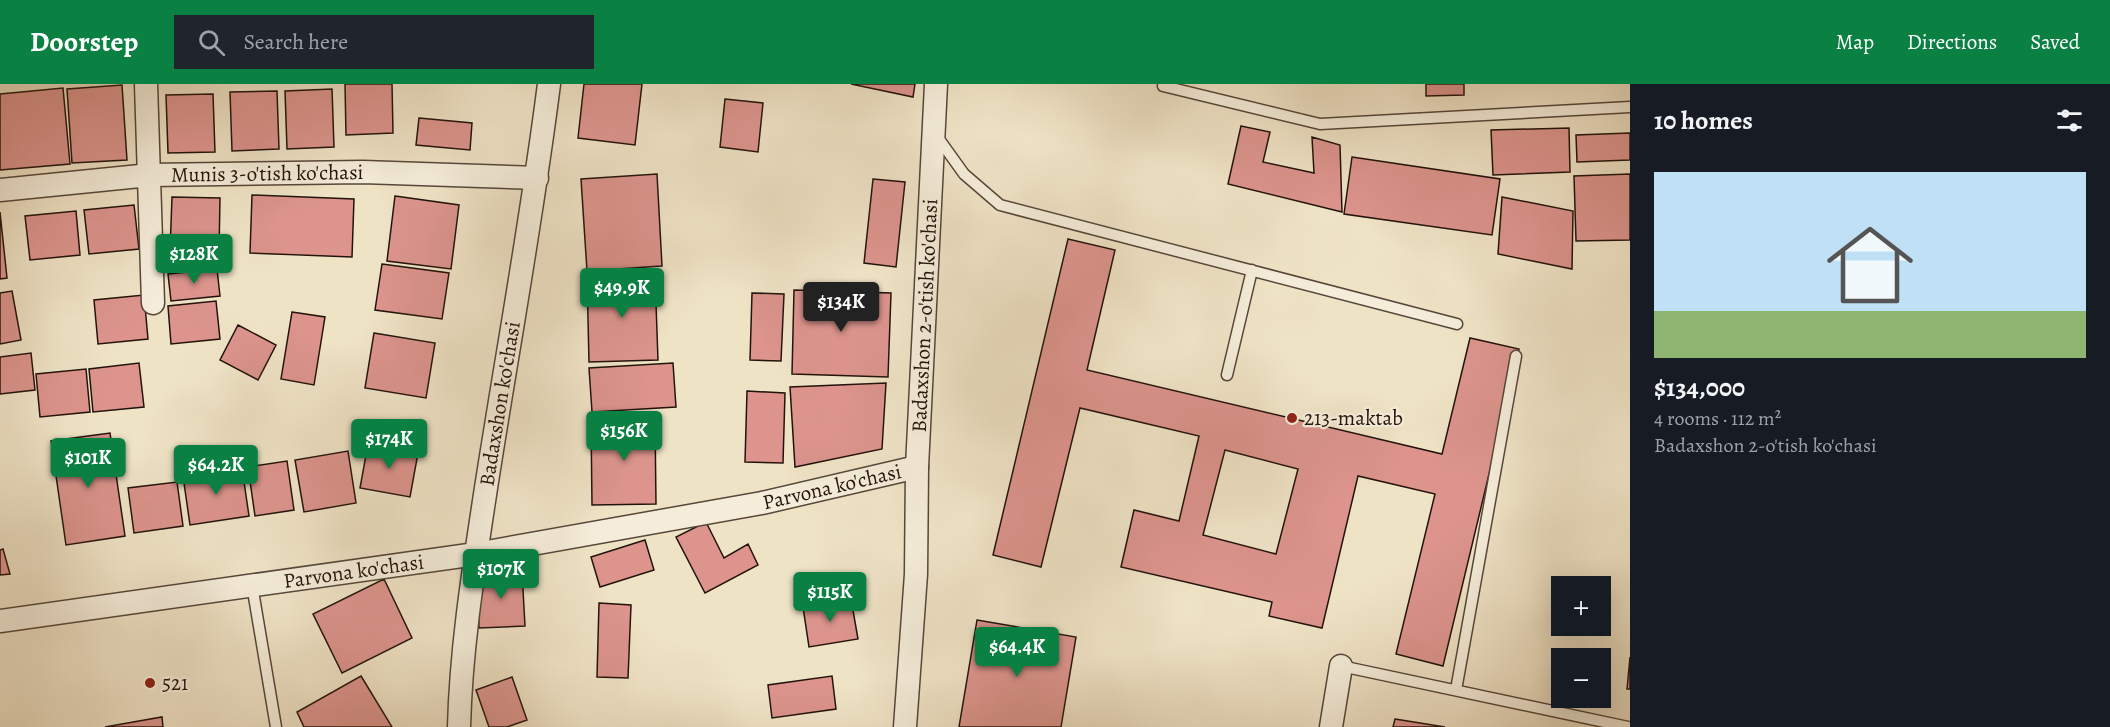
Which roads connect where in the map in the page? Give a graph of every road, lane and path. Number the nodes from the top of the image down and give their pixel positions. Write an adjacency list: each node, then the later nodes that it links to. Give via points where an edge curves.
1 (146, 84): 7 (street)
2 (549, 84): 8 (street, Badaxshon ko'chasi)
3 (936, 84): 6 (street, Badaxshon 2-o'tish ko'chasi)
4 (1160, 85): 5 (lane, via 1320,124)
5 (1630, 106)
6 (934, 133): 10 (lane, via 964,174 1000,205); 15 (street, Badaxshon 2-o'tish ko'chasi)
7 (150, 175): 8 (street, Munis 3-o'tish ko'chasi, via 363,172); 9 (street, Munis 3-o'tish ko'chasi); 11 (street)
8 (537, 178): 16 (street, Badaxshon ko'chasi)
9 (0, 190)
10 (1252, 270): 12 (lane); 14 (lane)
11 (153, 303)
12 (1457, 324)
13 (1516, 356): 20 (lane)
14 (1227, 375)
15 (916, 467): 16 (street, Parvona ko'chasi, via 762,503); 23 (street, Badaxshon 2-o'tish ko'chasi, via 916,574)
16 (476, 554): 17 (street, Parvona ko'chasi); 22 (street, Badaxshon ko'chasi, via 460,686)
17 (252, 585): 18 (street, Parvona ko'chasi); 21 (lane)
18 (0, 621)
19 (1341, 666): 20 (lane); 24 (street)
20 (1456, 690): 25 (lane)
21 (276, 727)
22 (459, 727)
23 (905, 727)
24 (1331, 727)
25 (1628, 727)

